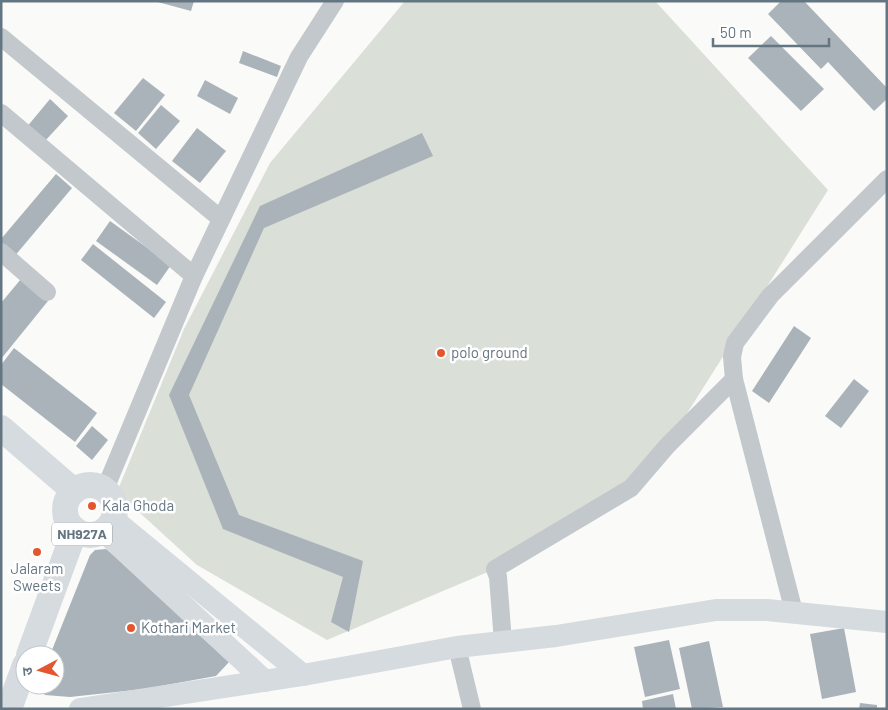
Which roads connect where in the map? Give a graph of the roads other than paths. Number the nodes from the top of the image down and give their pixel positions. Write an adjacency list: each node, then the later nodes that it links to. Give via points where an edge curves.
1 (335, 1): 5 (street, via 299,57)
2 (1, 37): 5 (street)
3 (1, 113): 7 (street)
4 (887, 179): 9 (street, via 770,296 735,343 732,357)
5 (221, 219): 7 (street)
6 (1, 252): 8 (street)
7 (194, 276): 12 (street)
8 (47, 292)
9 (734, 379): 15 (street); 17 (street, via 667,446 631,488 495,569)
10 (1, 428): 13 (highway)
11 (1, 444): 13 (highway, NH927A)
12 (105, 489): 13 (highway, via 86,485); 14 (highway, NH927A, via 115,506)
13 (70, 496): 14 (highway, NH927A, via 65,514 70,526)
14 (95, 529): 18 (highway, NH927A); 19 (highway, NH927A); 21 (main road); 22 (main road)
15 (794, 612): 16 (main road); 17 (main road, via 741,608 716,610)
16 (887, 622)
17 (503, 642): 20 (main road)
18 (34, 645)
19 (49, 645)
20 (457, 647): 21 (main road); 28 (street)
21 (303, 675): 22 (main road)
22 (265, 681): 27 (main road)
23 (15, 692): 25 (highway)
24 (30, 695): 26 (highway)
25 (9, 709)
26 (25, 709)
27 (80, 709)
28 (472, 709)

